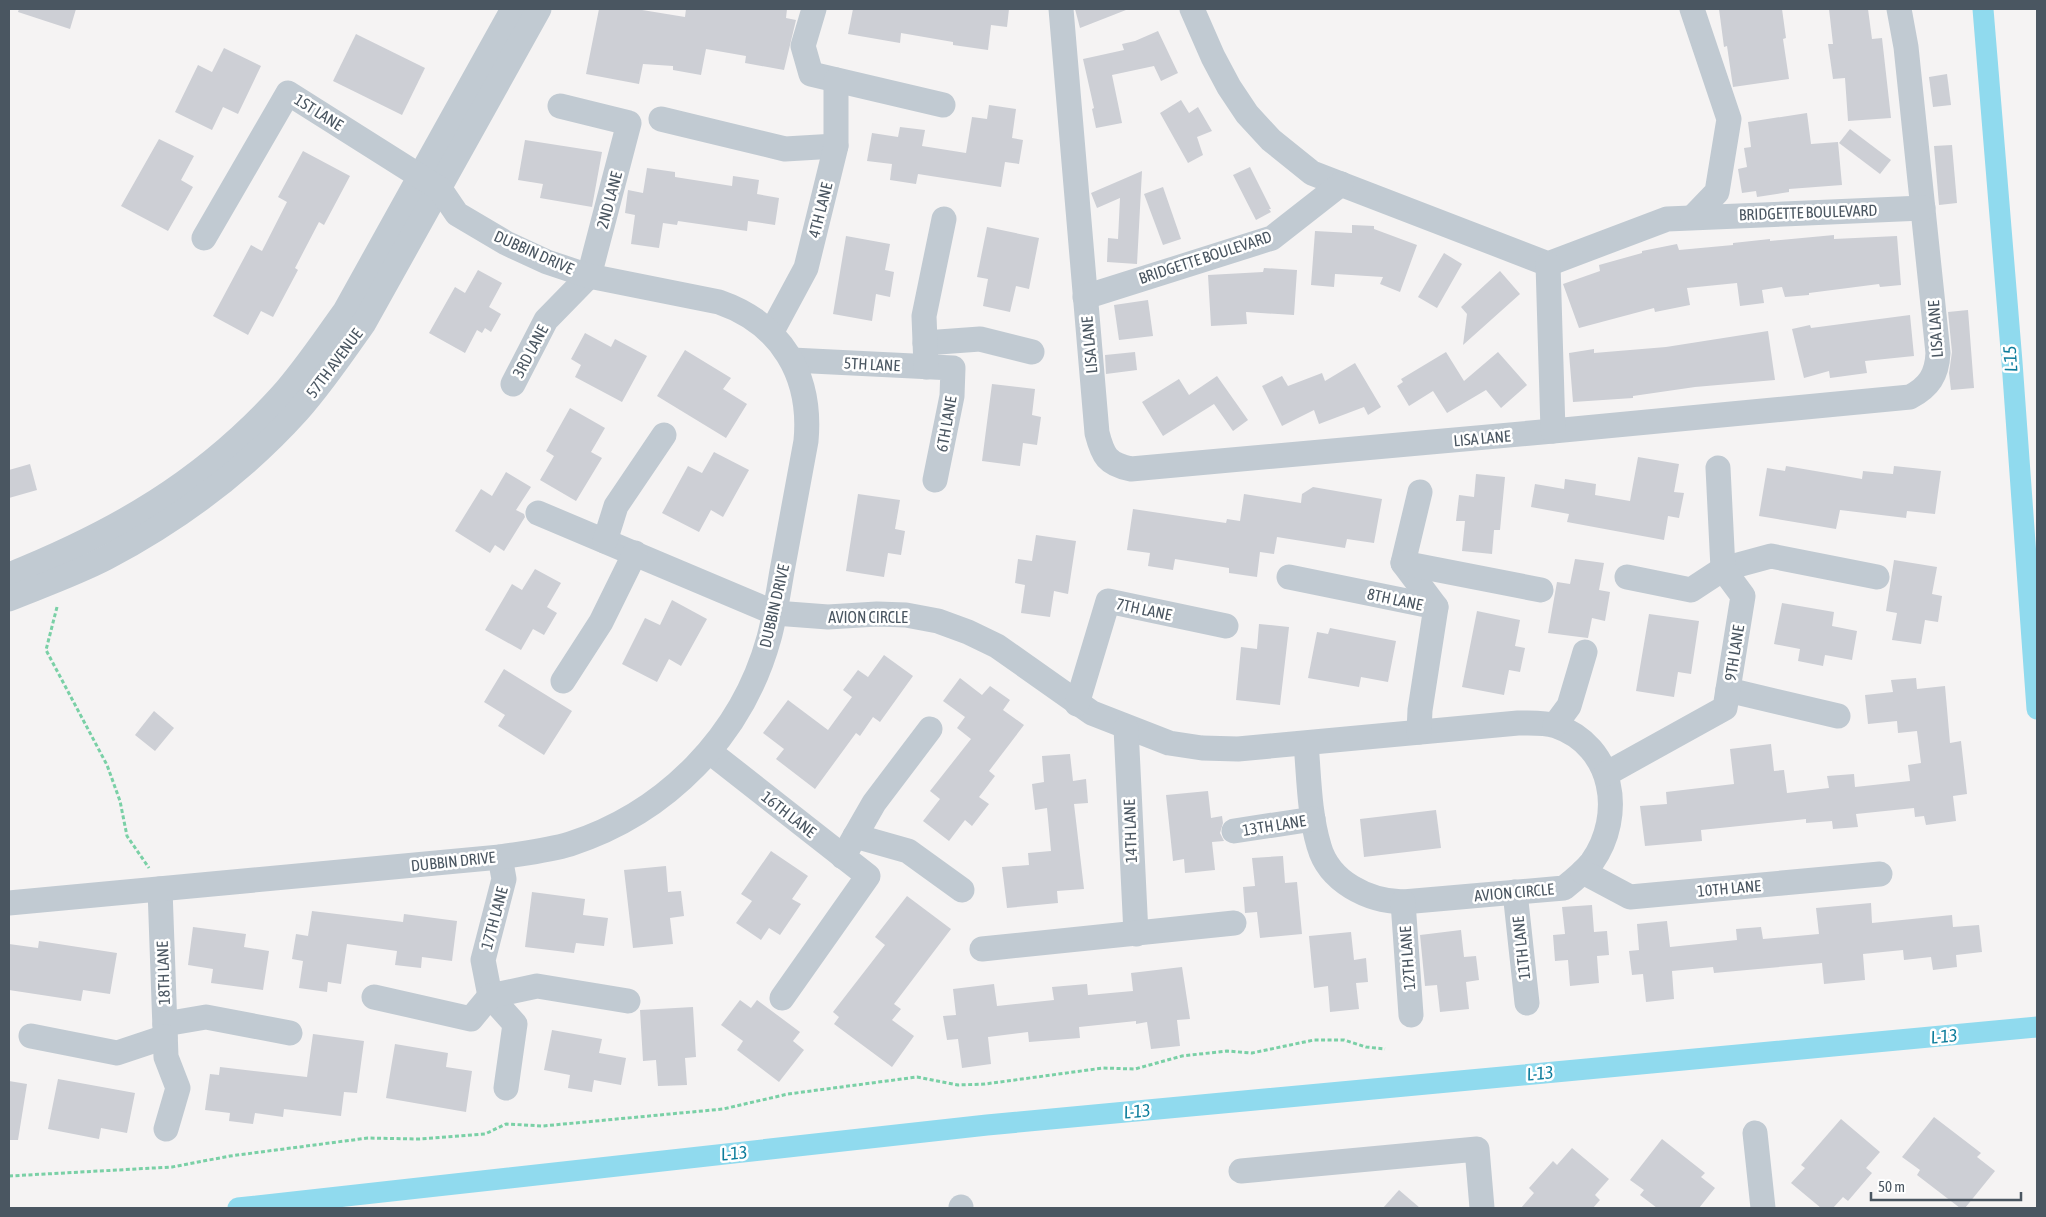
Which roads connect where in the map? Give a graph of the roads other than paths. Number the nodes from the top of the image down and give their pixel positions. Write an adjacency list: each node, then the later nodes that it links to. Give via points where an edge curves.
1 (513, 9): 13 (street, 57TH AVENUE)
2 (539, 9): 13 (street, 57TH AVENUE)
3 (814, 9): 8 (street, via 803,46 811,74)
4 (1061, 9): 21 (street, LISA LANE)
5 (1192, 9): 14 (street, via 1213,57 1247,114 1271,140 1312,173)
6 (1692, 9): 16 (street, via 1729,119 1717,192)
7 (1899, 9): 15 (street, LISA LANE)
8 (836, 80): 9 (street); 12 (street, 4TH LANE)
9 (944, 105)
10 (560, 106): 20 (street, 2ND LANE, via 629,124)
11 (661, 119): 12 (street, via 785,149)
12 (836, 146): 22 (street, 4TH LANE, via 806,268)
13 (430, 183): 18 (street, 1ST LANE, via 288,93); 20 (street, DUBBIN DRIVE, via 458,214 506,243 547,262); 38 (street, 57TH AVENUE, via 314,355 281,396 234,443 183,485 138,514 95,538); 43 (street, 57TH AVENUE, via 364,323 298,411 250,460 196,503 150,533 105,558)
14 (1341, 184): 19 (street); 21 (street, BRIDGETTE BOULEVARD, via 1272,238)
15 (1923, 208): 16 (street, BRIDGETTE BOULEVARD); 28 (street, LISA LANE, via 1938,353 1932,380 1922,390 1910,397)
16 (1693, 217): 19 (street, BRIDGETTE BOULEVARD, via 1667,218)
17 (944, 220): 24 (street, via 924,316)
18 (204, 238)
19 (1548, 264): 28 (street)
20 (589, 276): 22 (street, DUBBIN DRIVE, via 719,302 747,314); 27 (street, 3RD LANE, via 546,320)
21 (1085, 297): 28 (street, LISA LANE, via 1097,433 1106,458 1115,466 1130,469)
22 (771, 333): 25 (street, DUBBIN DRIVE)
23 (1032, 352): 24 (street, via 980,339)
24 (926, 355): 25 (street, 5TH LANE); 26 (street, 5TH LANE)
25 (792, 360): 45 (street, DUBBIN DRIVE, via 805,397 807,426)
26 (953, 368): 31 (street, 6TH LANE, via 952,396)
27 (513, 384)
28 (1553, 431)
29 (664, 435): 34 (street, via 616,506)
30 (1718, 468): 37 (street)
31 (935, 480)
32 (1420, 492): 36 (street)
33 (538, 513): 34 (street, AVION CIRCLE)
34 (605, 541): 35 (street, AVION CIRCLE)
35 (635, 553): 45 (street, AVION CIRCLE); 48 (street, via 601,622)
36 (1403, 563): 42 (street); 44 (street)
37 (1723, 569): 40 (street, via 1691,590); 41 (street, via 1771,556); 49 (street, 9TH LANE, via 1743,596)
38 (9, 575)
39 (1289, 577): 44 (street, 8TH LANE)
40 (1627, 577)
41 (1877, 577)
42 (1541, 590)
43 (9, 600)
44 (1436, 607): 55 (street, 8TH LANE)
45 (775, 613): 50 (street, AVION CIRCLE, via 828,617 906,615 938,621 997,646); 57 (street, DUBBIN DRIVE, via 750,691)
46 (1226, 626): 50 (street, 7TH LANE, via 1108,601)
47 (1585, 652): 52 (street, via 1569,706)
48 (563, 681)
49 (1728, 690): 51 (street); 58 (street, 9TH LANE, via 1725,708)
50 (1077, 704): 53 (street, AVION CIRCLE)
51 (1838, 716)
52 (1555, 726): 55 (street, AVION CIRCLE, via 1540,722); 58 (street, AVION CIRCLE, via 1580,739 1599,760)
53 (1126, 728): 56 (street, AVION CIRCLE, via 1169,743 1202,748 1238,749); 71 (street, 14TH LANE)
54 (930, 729): 61 (street, via 874,803)
55 (1419, 732): 56 (street, AVION CIRCLE)
56 (1306, 743): 59 (street, AVION CIRCLE)
57 (710, 752): 61 (street, 16TH LANE); 62 (street, DUBBIN DRIVE, via 658,800 622,822 571,844)
58 (1606, 774): 63 (street, AVION CIRCLE, via 1610,787 1610,817 1600,848)
59 (1313, 819): 60 (street, 13TH LANE); 68 (street, AVION CIRCLE, via 1319,848 1347,884 1374,898)
60 (1234, 832)
61 (849, 846): 66 (street, via 908,851); 75 (street, 16TH LANE, via 868,876)
62 (500, 857): 65 (street, DUBBIN DRIVE); 73 (street, 17TH LANE, via 504,879 483,960)
63 (1583, 872): 64 (street, 10TH LANE, via 1630,897); 67 (street, AVION CIRCLE, via 1564,888)
64 (1880, 874)
65 (160, 889): 69 (street, DUBBIN DRIVE); 81 (street, 18TH LANE)
66 (962, 890)
67 (1515, 892): 68 (street, AVION CIRCLE); 77 (street, 11TH LANE)
68 (1403, 902): 78 (street, 12TH LANE)
69 (9, 903)
70 (1234, 923): 71 (street)
71 (1136, 934): 72 (street)
72 (982, 950)
73 (490, 996): 74 (street, via 471,1019); 76 (street, via 537,986); 82 (street, via 515,1024)
74 (374, 998)
75 (782, 998)
76 (628, 1001)
77 (1527, 1004)
78 (1411, 1015)
79 (290, 1033): 81 (street, via 206,1017)
80 (31, 1036): 81 (street, via 117,1053)
81 (165, 1039): 83 (street, 18TH LANE, via 178,1088)
82 (506, 1088)
83 (166, 1128)
84 (1755, 1133): 87 (street)
85 (1241, 1171): 86 (street, via 1477,1149)
86 (1482, 1208)
87 (1763, 1208)

